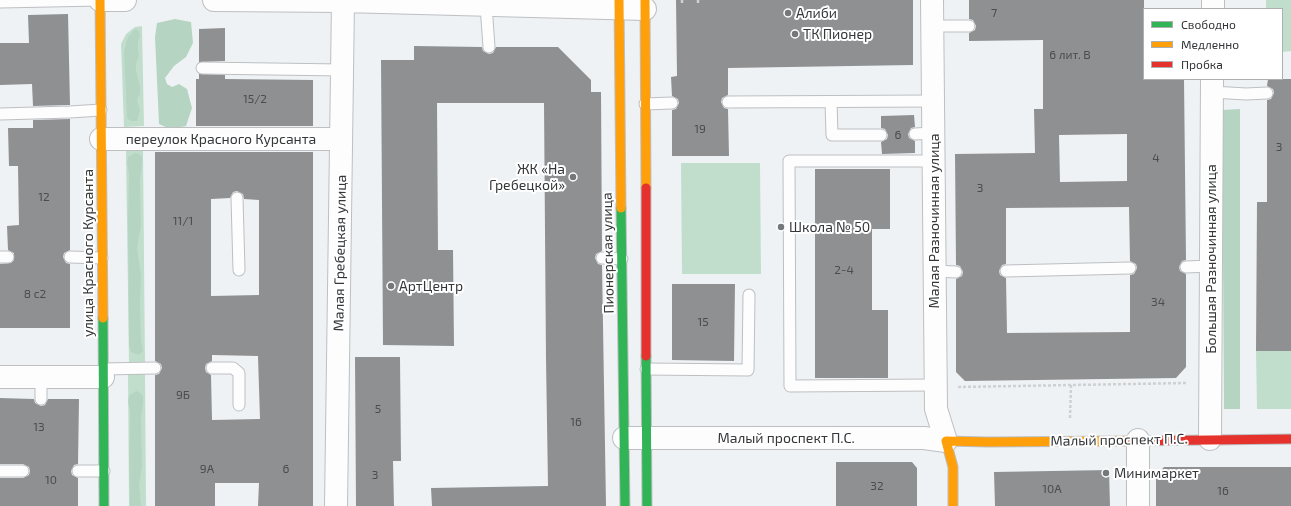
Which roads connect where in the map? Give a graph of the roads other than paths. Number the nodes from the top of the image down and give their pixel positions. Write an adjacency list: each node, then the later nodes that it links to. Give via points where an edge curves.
1 (100, 0): 2 (street); 6 (lane); 22 (street, улица Красного Курсанта)
2 (125, 0)
3 (214, 0): 5 (street)
4 (932, 0): 10 (street, Малая Разночинная улица)
5 (343, 1): 9 (street); 14 (street, Малая Гребецкая улица)
6 (0, 2)
7 (619, 4): 8 (street); 9 (street); 32 (street, Пионерская улица)
8 (645, 4): 21 (street)
9 (486, 5): 12 (lane)
10 (932, 26): 11 (lane); 17 (street, Малая Разночинная улица)
11 (969, 26)
12 (489, 47)
13 (202, 68): 14 (lane)
14 (342, 70): 26 (street, Малая Гребецкая улица)
15 (1212, 86): 16 (lane, via 1246,94); 33 (street, Большая Разночинная улица)
16 (1267, 92)
17 (933, 101): 19 (lane); 27 (street, Малая Разночинная улица, via 924,134)
18 (728, 102): 19 (lane)
19 (831, 102): 24 (lane, via 832,135)
20 (672, 103): 21 (lane)
21 (645, 104): 43 (street)
22 (101, 110): 23 (lane); 25 (street, улица Красного Курсанта)
23 (0, 114)
24 (881, 135)
25 (101, 138): 26 (street, переулок Красного Курсанта, via 237,144); 30 (street, улица Красного Курсанта)
26 (341, 139): 61 (street, Малая Гребецкая улица)
27 (933, 160): 37 (street, Малая Разночинная улица); 47 (lane, via 789,161 790,386)
28 (237, 198): 36 (lane)
29 (70, 257): 30 (lane)
30 (102, 258): 44 (street, улица Красного Курсанта)
31 (602, 258): 32 (lane)
32 (622, 259): 50 (street, Пионерская улица)
33 (1211, 266): 34 (lane); 52 (street, Большая Разночинная улица)
34 (1186, 267)
35 (1130, 268): 38 (lane)
36 (239, 270)
37 (934, 271): 39 (lane); 47 (street, Малая Разночинная улица)
38 (1006, 271)
39 (956, 272)
40 (749, 295): 43 (lane, via 748,370)
41 (155, 368): 44 (lane)
42 (212, 368): 49 (lane, via 233,368 239,373)
43 (646, 369): 51 (street)
44 (103, 373): 46 (street); 56 (street, улица Красного Курсанта)
45 (0, 377): 46 (street)
46 (41, 377): 48 (lane)
47 (935, 385): 55 (street, Малая Разночинная улица, via 936,409)
48 (41, 399)
49 (239, 404)
50 (624, 438): 51 (street, Малый проспект П.С.); 62 (street, Пионерская улица)
51 (647, 438): 55 (street, Малый проспект П.С., via 924,438); 63 (street)
52 (1210, 439): 53 (street, Малый проспект П.С.); 54 (street, Малый проспект П.С.)
53 (1291, 439)
54 (1138, 440): 55 (street, Малый проспект П.С.); 65 (street)
55 (946, 441): 64 (street, via 953,467)
56 (104, 470): 59 (lane); 60 (street, улица Красного Курсанта)
57 (0, 471): 58 (lane)
58 (23, 471)
59 (78, 471)
60 (104, 506)
61 (336, 506)
62 (625, 506)
63 (647, 506)
64 (953, 506)
65 (1138, 506)

